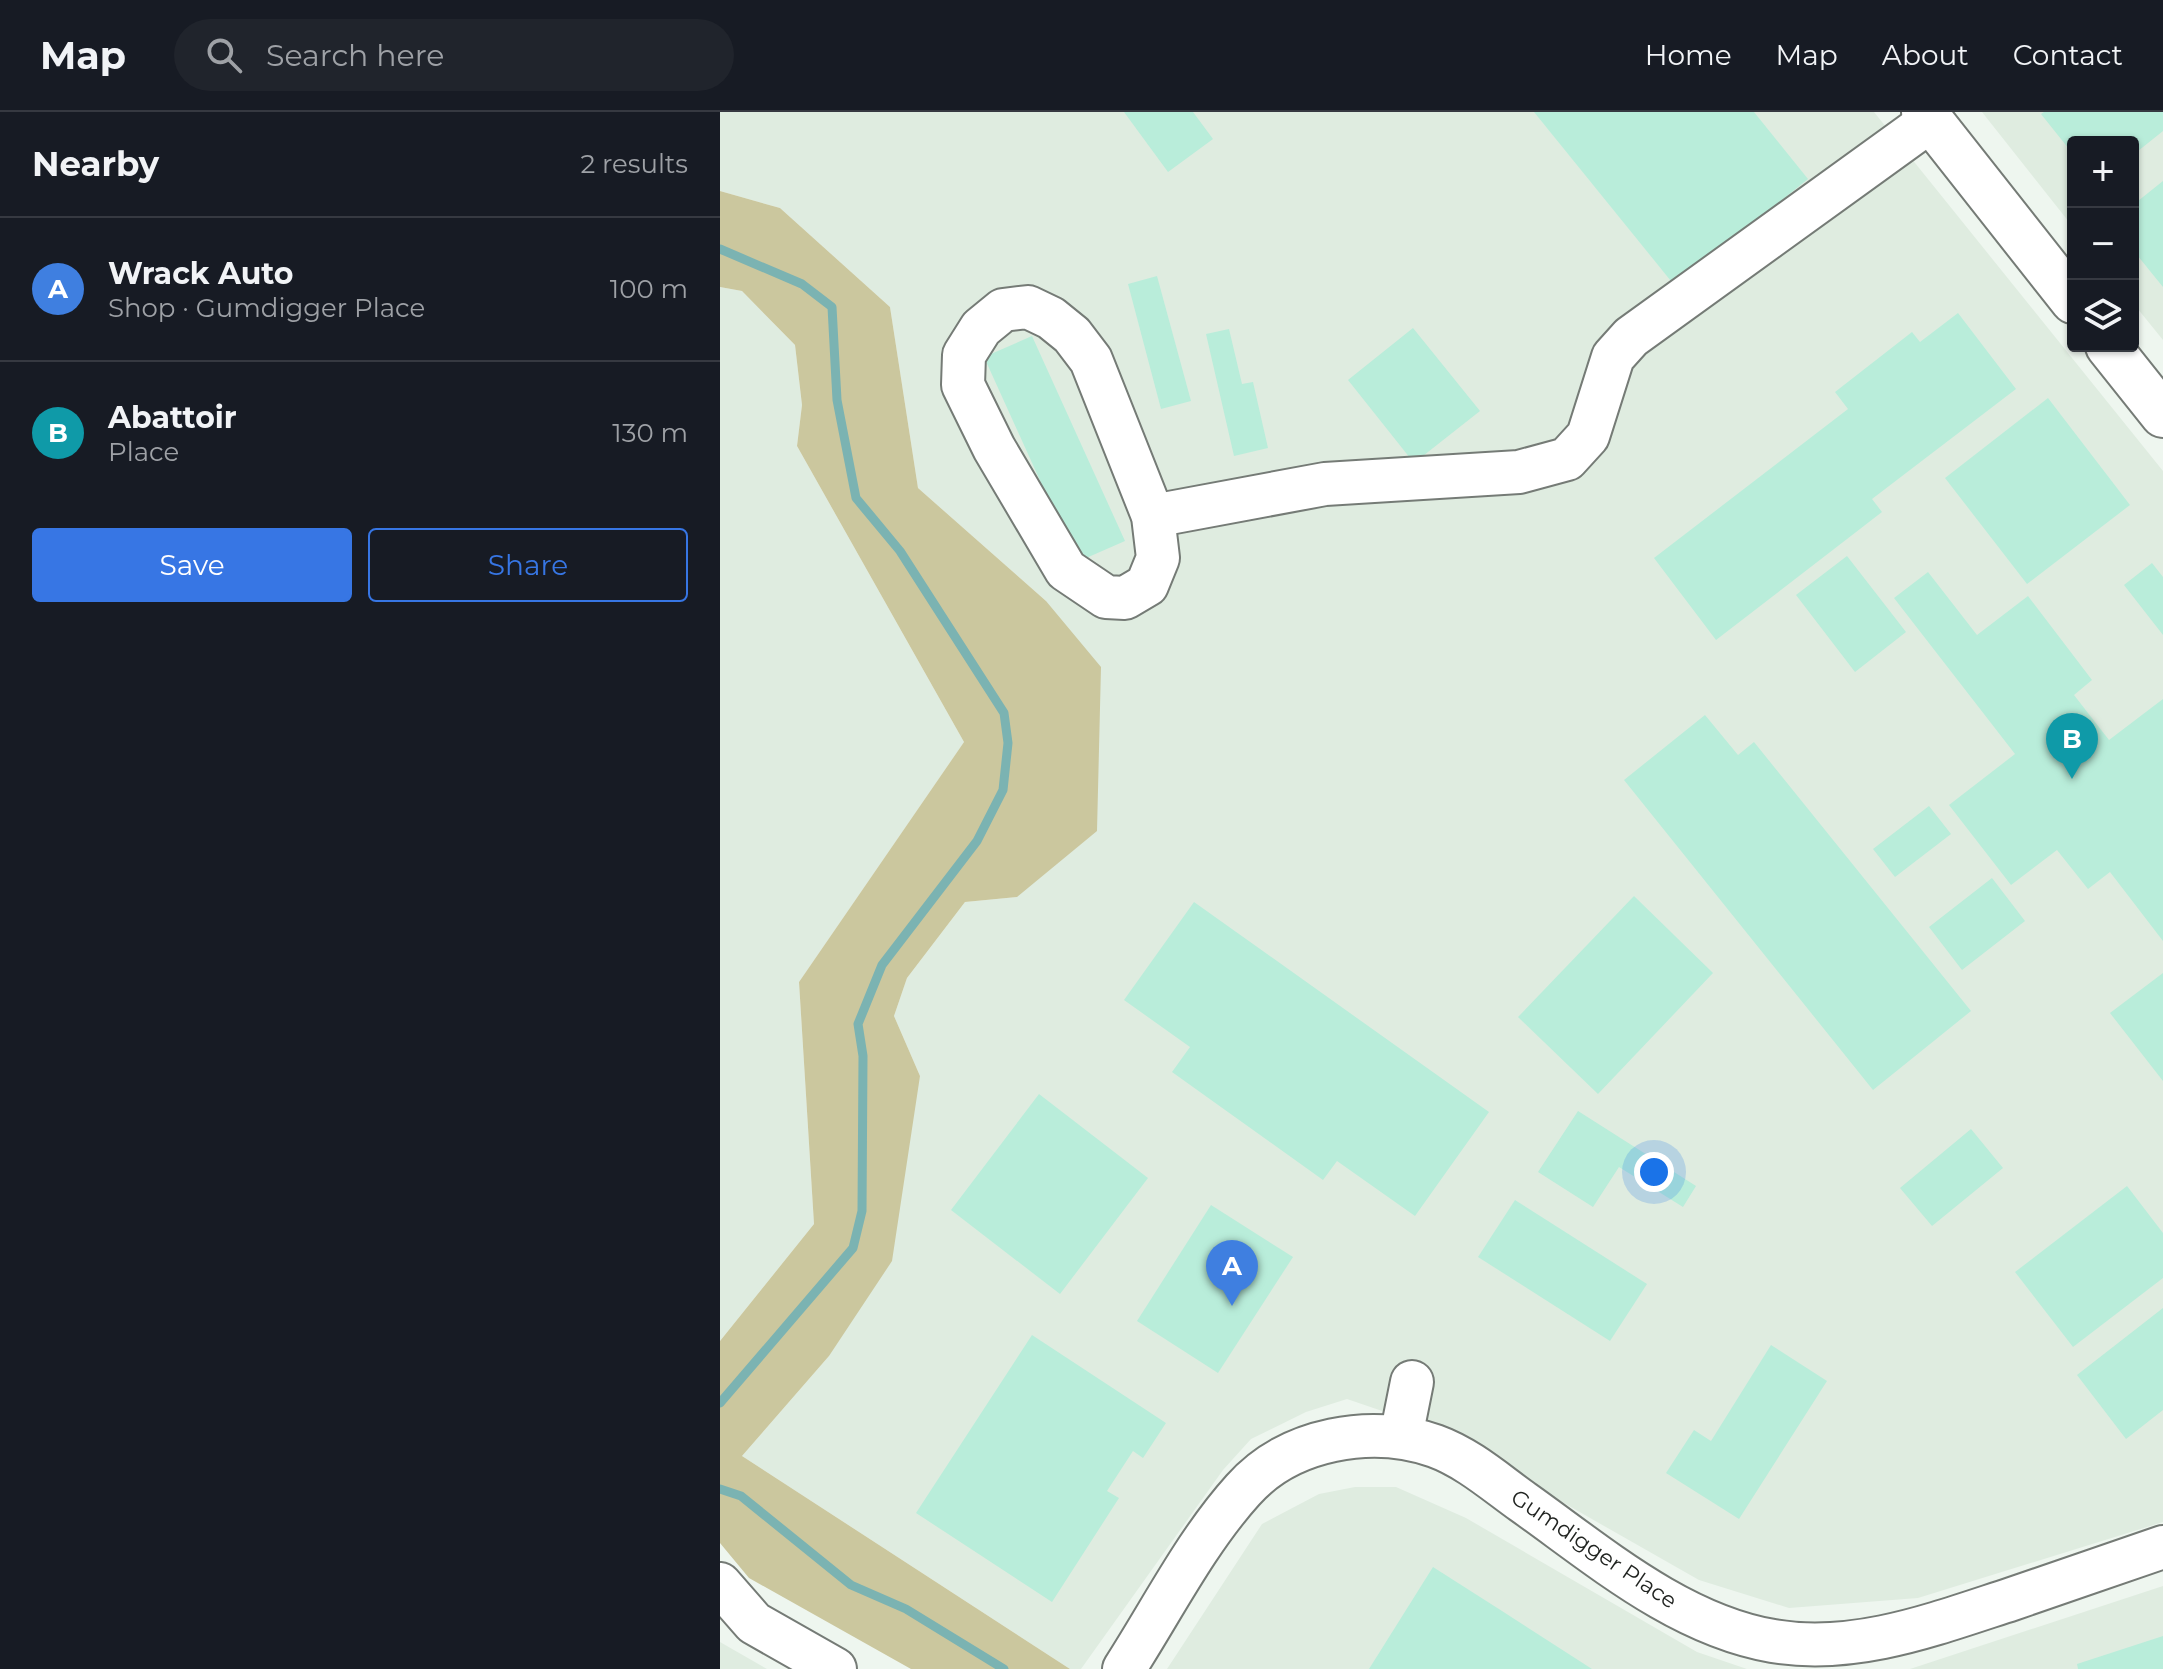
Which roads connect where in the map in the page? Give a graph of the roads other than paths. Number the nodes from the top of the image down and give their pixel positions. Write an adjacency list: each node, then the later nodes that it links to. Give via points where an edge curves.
1 (1927, 116): 2 (main road); 5 (street, via 1631,337 1613,357 1588,436 1567,459 1519,472 1325,484)
2 (2067, 293)
3 (2113, 352): 4 (main road)
4 (2163, 415)
5 (1153, 516): 5 (street, via 1158,558 1147,585 1125,598 1106,597 1066,570 963,385 964,355 981,328 1003,310 1028,307 1051,318 1091,360)
6 (1412, 1382): 7 (street)
7 (1401, 1437): 8 (street, Gumdigger Place, via 1467,1461 1610,1564 1689,1613 1728,1631 1774,1642 1869,1642); 11 (street, Gumdigger Place, via 1371,1434 1312,1446 1276,1463 1244,1488)
8 (2163, 1547)
9 (720, 1584): 10 (street, via 754,1623)
10 (835, 1669)
11 (1124, 1669)

